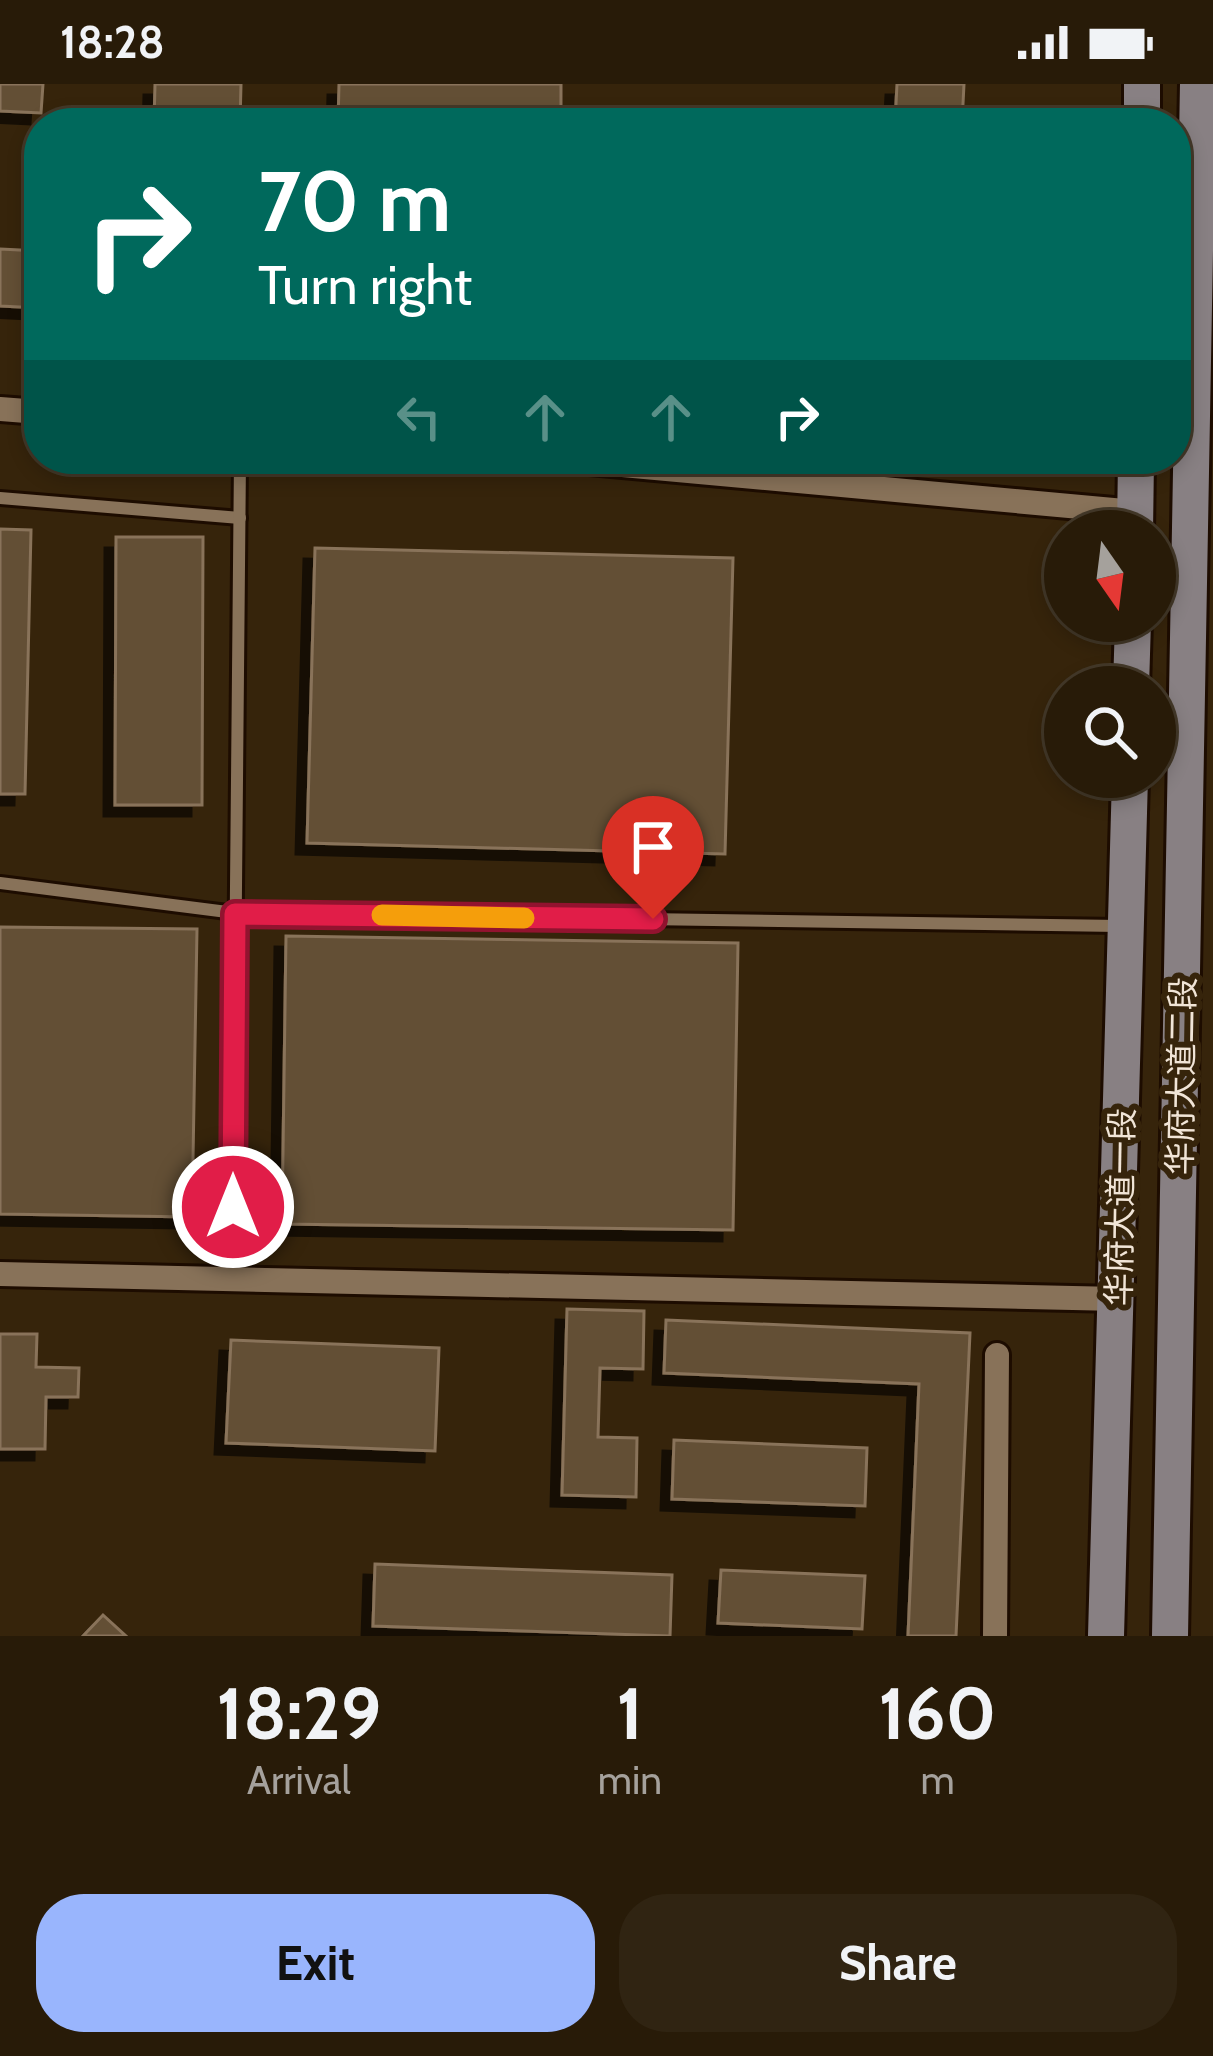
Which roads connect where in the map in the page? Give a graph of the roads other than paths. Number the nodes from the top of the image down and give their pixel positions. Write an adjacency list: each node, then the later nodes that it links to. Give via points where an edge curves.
1 (1198, 84): 2 (main road, 华府大道二段)
2 (1191, 472)
3 (241, 474): 10 (lane)
4 (696, 474): 9 (street)
5 (1136, 474): 8 (main road)
6 (1191, 474): 21 (main road, 华府大道二段)
7 (0, 498): 10 (lane)
8 (1135, 510)
9 (1044, 511)
10 (240, 518): 13 (lane)
11 (1129, 798): 14 (main road, 华府大道一段)
12 (0, 883): 13 (lane)
13 (235, 914): 14 (lane); 15 (lane)
14 (1126, 926): 17 (main road, 华府大道一段)
15 (233, 1207)
16 (0, 1274): 17 (street)
17 (1118, 1299): 20 (main road, 华府大道一段)
18 (997, 1355): 19 (street)
19 (995, 1636)
20 (1106, 1636)
21 (1170, 1636)

